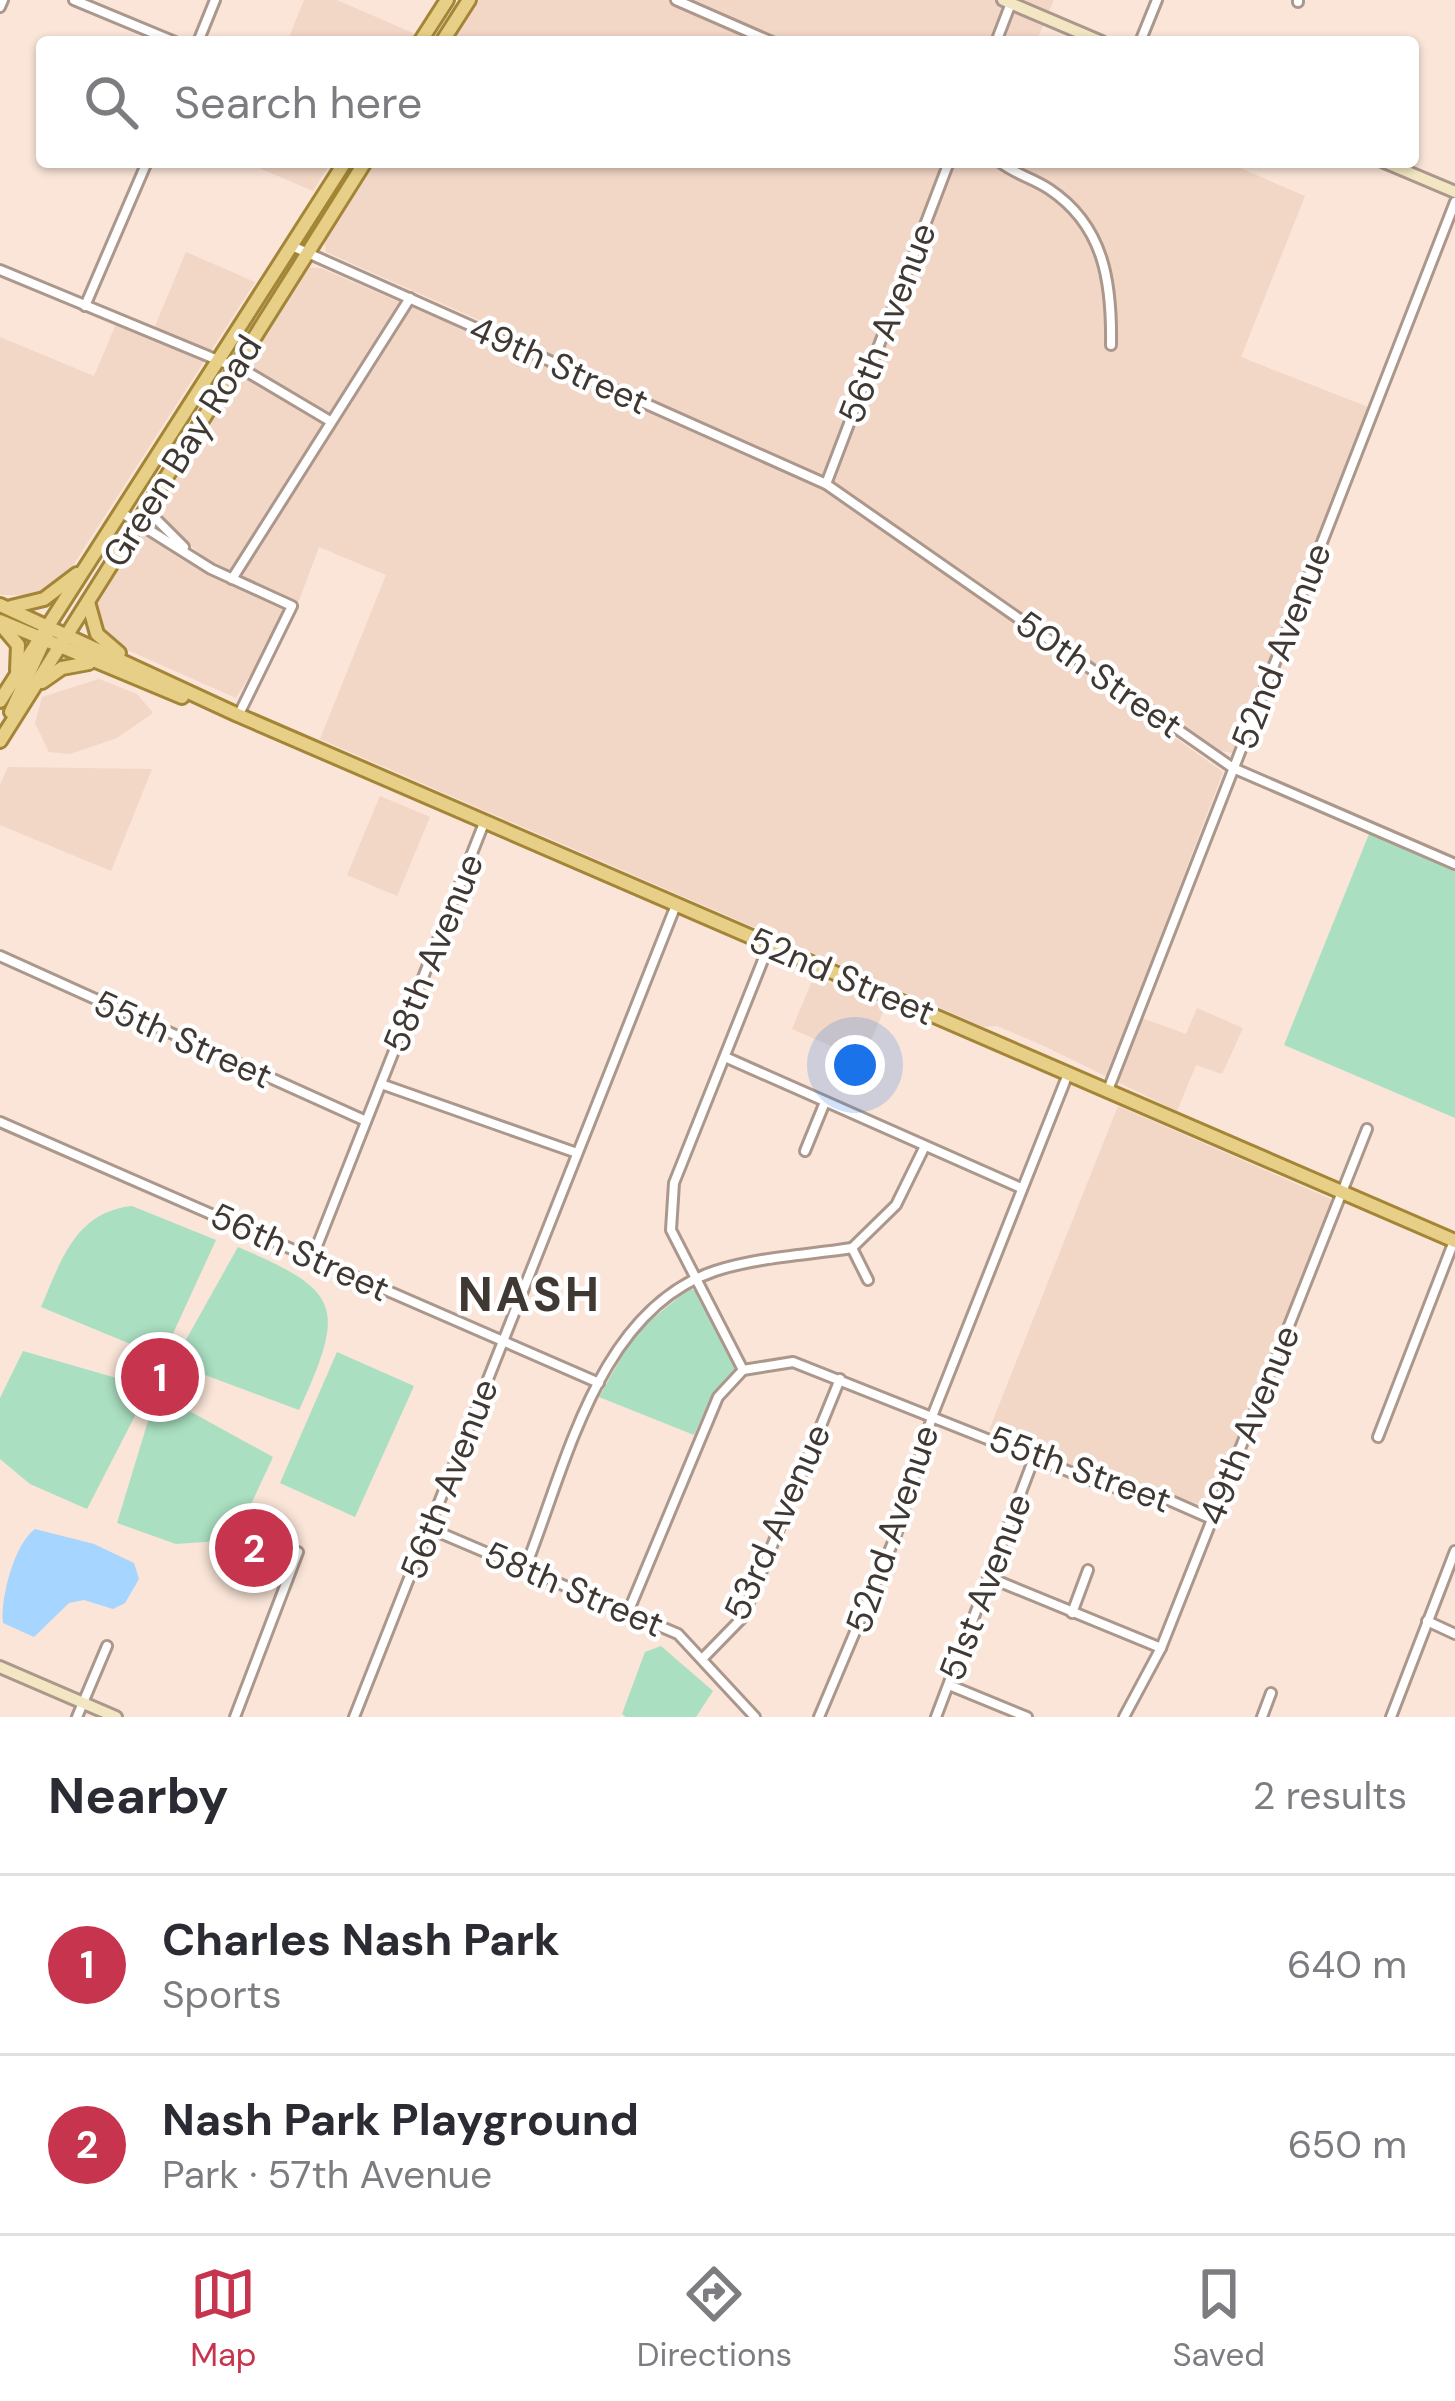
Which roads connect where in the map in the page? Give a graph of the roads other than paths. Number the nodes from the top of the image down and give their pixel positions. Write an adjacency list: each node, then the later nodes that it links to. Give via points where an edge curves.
1 (74, 0): 8 (street)
2 (215, 0): 9 (street)
3 (447, 0): 10 (main road)
4 (470, 0): 11 (main road)
5 (676, 0): 12 (street)
6 (1157, 0): 15 (street)
7 (1008, 2): 13 (street); 14 (street)
8 (161, 36)
9 (200, 36)
10 (425, 36)
11 (446, 36)
12 (758, 36)
13 (998, 36)
14 (1088, 36)
15 (1142, 36)
16 (144, 168): 28 (street)
17 (341, 168): 24 (main road, Green Bay Road)
18 (361, 168): 25 (main road, Green Bay Road)
19 (947, 168): 33 (street, 56th Avenue)
20 (1011, 168): 29 (street, via 1052,190 1097,238 1112,290)
21 (1398, 168): 22 (street)
22 (1455, 192)
23 (1455, 202): 50 (street, 52nd Avenue)
24 (292, 246): 25 (street, 49th Street); 30 (main road, Green Bay Road)
25 (307, 252): 27 (street, 49th Street); 31 (main road, Green Bay Road)
26 (0, 270): 28 (street)
27 (410, 298): 32 (street); 33 (street, 49th Street)
28 (85, 306): 30 (street)
29 (1111, 345)
30 (219, 363): 31 (street); 35 (main road, Green Bay Road)
31 (234, 368): 32 (street); 34 (main road, Green Bay Road)
32 (330, 421): 39 (street)
33 (826, 484): 50 (street, 50th Street)
34 (150, 502): 36 (main road, Green Bay Road); 37 (street)
35 (122, 513): 36 (street); 38 (main road, Green Bay Road)
36 (138, 523): 37 (street); 40 (main road, Green Bay Road)
37 (188, 553): 39 (street)
38 (87, 566): 41 (main road, via 44,599); 42 (main road, Green Bay Road)
39 (232, 579): 48 (street, via 292,606)
40 (88, 600): 42 (main road, Green Bay Road); 45 (main road, via 105,645)
41 (1, 614): 42 (main road, 52nd Street); 44 (main road, via 18,645)
42 (51, 638): 43 (main road, 52nd Street); 44 (main road, Green Bay Road); 45 (main road, 52nd Street); 46 (main road, Green Bay Road); 49 (main road)
43 (97, 664): 46 (main road, via 62,668); 48 (main road, 52nd Street)
44 (16, 676): 47 (main road, Green Bay Road)
45 (166, 682): 48 (main road, 52nd Street)
46 (28, 695): 49 (main road, Green Bay Road)
47 (0, 701)
48 (234, 713): 51 (main road, 52nd Street)
49 (3, 736)
50 (1233, 768): 52 (street, 50th Street); 59 (street, 52nd Avenue)
51 (484, 821): 53 (main road, 52nd Street); 58 (street, 58th Avenue)
52 (1455, 864)
53 (676, 905): 54 (main road, 52nd Street); 66 (street, 56th Avenue)
54 (769, 945): 56 (street); 57 (main road, 52nd Street)
55 (0, 956): 61 (street, 55th Street)
56 (725, 1057): 60 (street); 72 (street, via 674,1183 671,1230)
57 (1069, 1073): 59 (main road, 52nd Street); 67 (street, 52nd Avenue)
58 (381, 1084): 61 (street, 58th Avenue); 66 (street, 58th Avenue)
59 (1108, 1090): 68 (main road, 52nd Street)
60 (825, 1102): 64 (street); 65 (street)
61 (366, 1121): 71 (street, 58th Avenue)
62 (0, 1123): 71 (street, 56th Street)
63 (1367, 1129): 68 (street, 49th Avenue)
64 (925, 1146): 67 (street); 70 (street, via 896,1205)
65 (805, 1150)
66 (578, 1153): 74 (street, 56th Avenue)
67 (1022, 1188): 78 (street, 52nd Avenue)
68 (1342, 1193): 69 (main road, 52nd Street); 81 (street, 49th Avenue)
69 (1455, 1241): 79 (street)
70 (852, 1248): 72 (street); 73 (street)
71 (313, 1256): 74 (street, 56th Street)
72 (694, 1279): 75 (street); 77 (street, via 644,1317)
73 (868, 1280)
74 (501, 1344): 77 (street, 56th Street); 82 (street, 56th Avenue)
75 (743, 1370): 76 (street, 55th Street, via 793,1362); 88 (street, via 718,1397)
76 (840, 1379): 78 (street, 55th Street); 94 (street, 53rd Avenue, via 743,1617)
77 (599, 1383): 85 (street)
78 (932, 1414): 80 (street, 55th Street); 104 (street, 52nd Avenue, via 896,1535)
79 (1378, 1437)
80 (1034, 1458): 81 (street, 55th Street); 87 (street, 51st Avenue)
81 (1212, 1519): 93 (street, 49th Avenue)
82 (431, 1528): 85 (street, 58th Street); 102 (street, 56th Avenue)
83 (1455, 1550): 90 (street)
84 (298, 1552): 101 (street)
85 (526, 1566): 88 (street, 58th Street)
86 (1088, 1570): 89 (street)
87 (988, 1577): 89 (street); 96 (street, 51st Avenue)
88 (629, 1610): 94 (street, 58th Street)
89 (1072, 1613): 93 (street)
90 (1427, 1621): 91 (street); 109 (street)
91 (1455, 1634)
92 (107, 1646): 98 (street)
93 (1161, 1648): 107 (street, 49th Avenue)
94 (704, 1657): 103 (street, 58th Street)
95 (0, 1667): 98 (street)
96 (949, 1685): 105 (street, 51st Avenue); 106 (street)
97 (1270, 1693): 108 (street)
98 (82, 1703): 99 (street); 100 (street)
99 (77, 1717)
100 (116, 1717)
101 (235, 1717)
102 (354, 1717)
103 (755, 1717)
104 (818, 1717)
105 (936, 1717)
106 (1027, 1717)
107 (1124, 1717)
108 (1262, 1717)
109 (1391, 1717)

